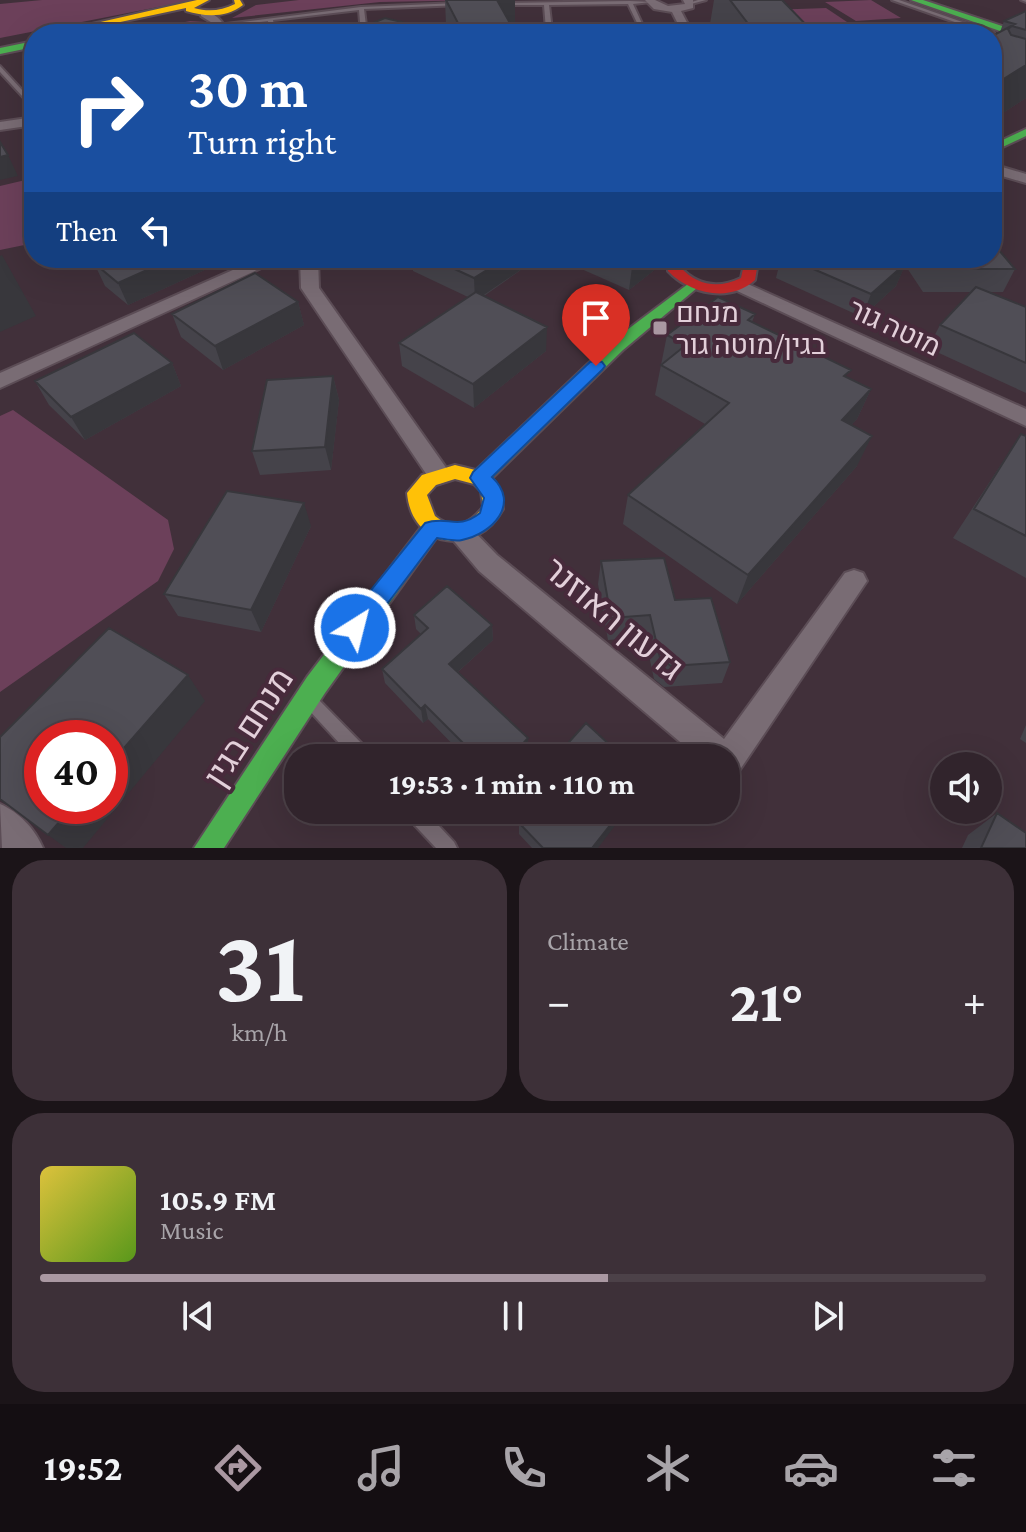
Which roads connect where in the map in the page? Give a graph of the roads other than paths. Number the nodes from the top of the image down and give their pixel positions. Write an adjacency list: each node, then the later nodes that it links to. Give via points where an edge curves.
1 (704, 0): 6 (lane)
2 (894, 0): 24 (lane)
3 (915, 0): 25 (street)
4 (939, 0): 26 (street)
5 (650, 1): 7 (lane); 13 (street)
6 (690, 1): 13 (street, via 688,7)
7 (630, 2): 8 (lane); 22 (lane)
8 (546, 3): 11 (lane); 21 (lane)
9 (453, 4): 10 (lane); 12 (lane); 16 (lane)
10 (468, 4)
11 (499, 4)
12 (361, 8): 15 (lane); 20 (lane)
13 (675, 9): 23 (street)
14 (219, 11): 15 (lane); 17 (street); 18 (street)
15 (270, 19): 19 (lane)
16 (450, 19)
17 (125, 24)
18 (131, 24)
19 (271, 24)
20 (363, 24)
21 (548, 24)
22 (641, 24)
23 (683, 24)
24 (965, 24)
25 (987, 24)
26 (1026, 28)
27 (1002, 29): 28 (street)
28 (1026, 37)
29 (24, 42): 31 (street)
30 (24, 44): 32 (street)
31 (0, 45)
32 (0, 51)
33 (0, 68): 34 (lane)
34 (24, 96)
35 (24, 122): 36 (street)
36 (0, 126)
37 (1026, 132): 38 (street)
38 (1002, 144)
39 (1002, 171): 40 (street)
40 (1026, 179)
41 (254, 268): 47 (street)
42 (309, 268): 49 (street, via 310,288)
43 (673, 268): 45 (street)
44 (750, 268): 46 (street)
45 (692, 285): 46 (street, via 716,290); 50 (street, via 617,346)
46 (741, 286): 48 (street, מוטה גור)
47 (0, 381)
48 (1026, 418)
49 (439, 475): 50 (street, via 455,472); 51 (street, via 417,497 420,518)
50 (480, 478): 51 (street, via 491,488 493,509 478,527)
51 (446, 530): 53 (street, מנחם בגין, via 387,584); 55 (street, גדעון האוזנר)
52 (854, 581): 56 (street, גדעון האוזנר)
53 (306, 696): 54 (lane); 60 (street, מנחם בגין)
54 (351, 744)
55 (706, 744)
56 (738, 744)
57 (0, 821): 59 (street)
58 (425, 824): 61 (lane)
59 (26, 848)
60 (208, 848)
61 (448, 848)

